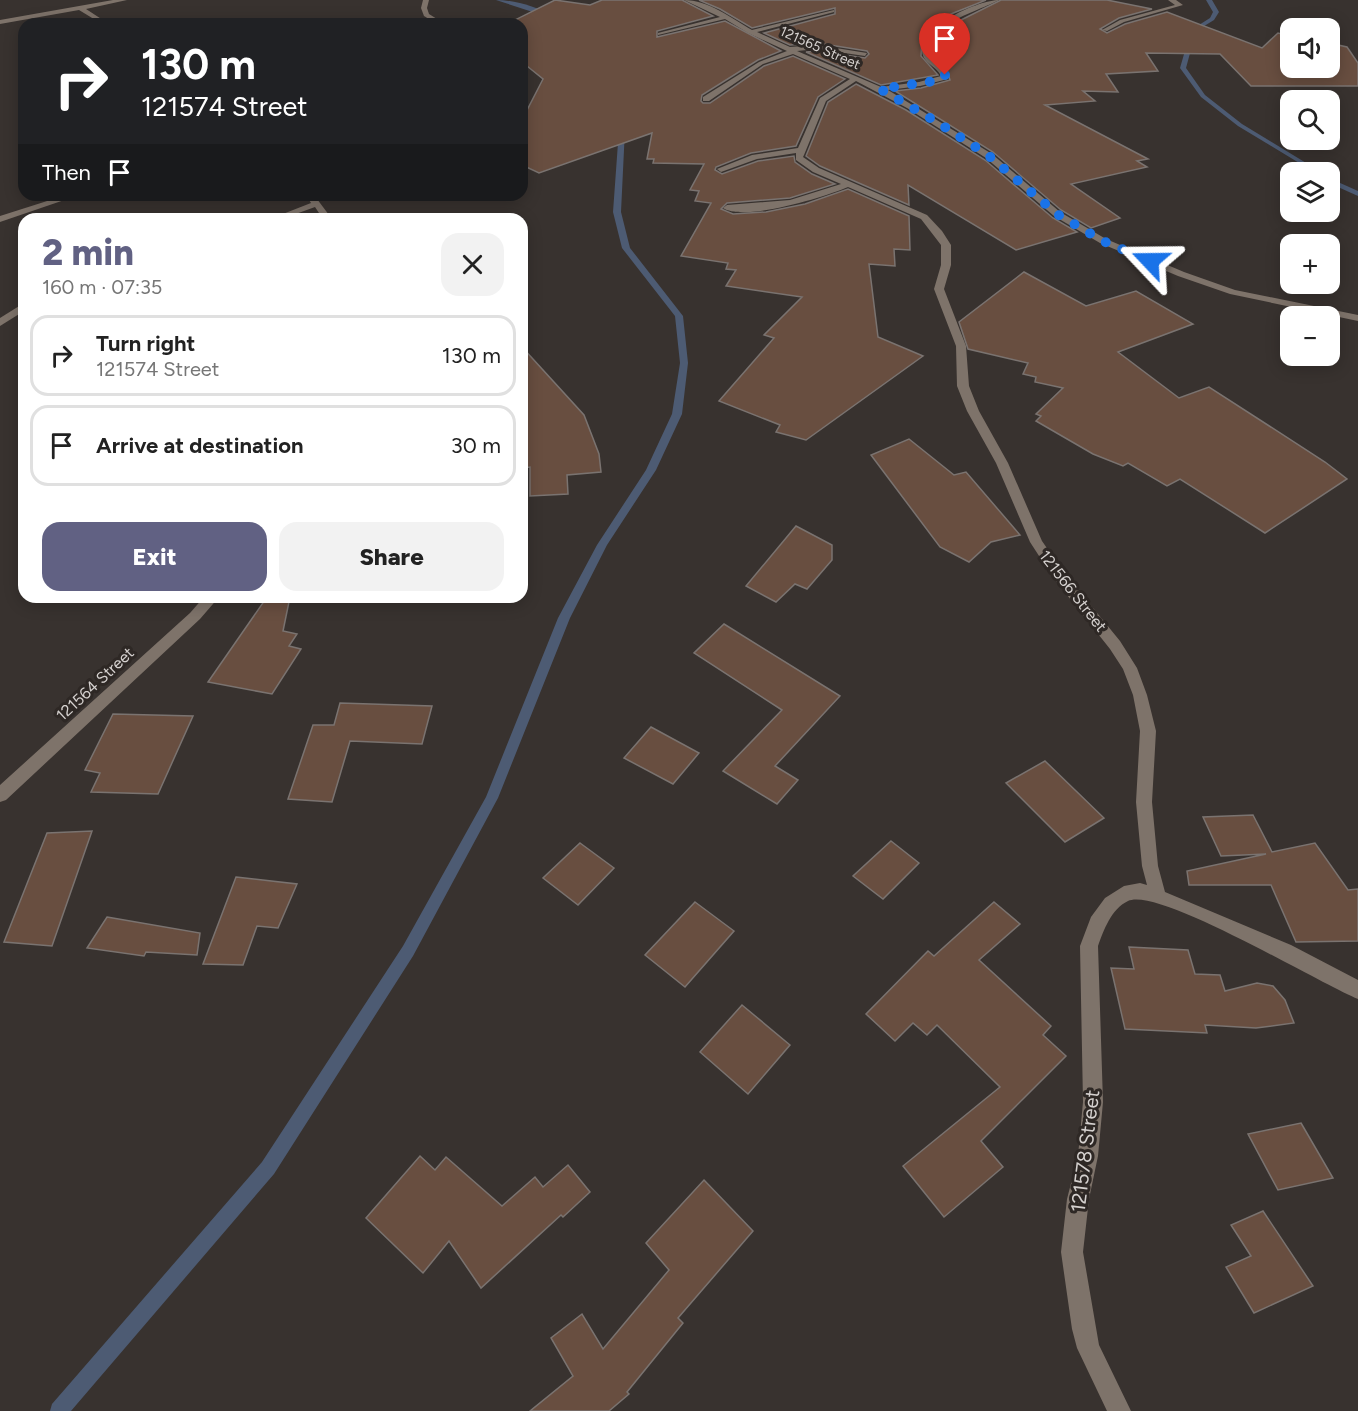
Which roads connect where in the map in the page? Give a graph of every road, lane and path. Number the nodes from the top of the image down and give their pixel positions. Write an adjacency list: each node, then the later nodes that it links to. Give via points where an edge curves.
1 (124, 0): 6 (street)
2 (426, 0): 11 (street, via 426,15)
3 (687, 0): 8 (street, 121565 Street)
4 (996, 0): 20 (street, via 968,9 930,38 927,57 944,71 945,77)
5 (1171, 0): 14 (street, via 1180,5 1122,21)
6 (81, 8): 9 (street); 10 (street)
7 (832, 11): 15 (street)
8 (726, 17): 15 (street, 121565 Street); 16 (street)
9 (23, 18)
10 (97, 18)
11 (431, 18)
12 (18, 19): 13 (street)
13 (0, 22)
14 (1105, 30)
15 (750, 32): 17 (street, 121565 Street)
16 (660, 34)
17 (790, 50): 18 (street, via 817,47); 19 (street, 121565 Street); 21 (street, via 761,63)
18 (865, 54)
19 (855, 79): 20 (street, 121565 Street); 22 (street, via 824,98)
20 (880, 89): 35 (street, 121565 Street, via 989,156 1057,214 1103,241 1233,292)
21 (705, 99)
22 (800, 150): 23 (street, via 755,157); 24 (street, 121566 Street, via 802,161)
23 (721, 170)
24 (849, 184): 28 (street, via 770,212); 39 (street, 121566 Street, via 924,218 939,232 946,245 946,265 939,289 961,346 963,386 1036,542 1130,668 1148,731 1144,802 1150,866)
25 (56, 201): 30 (street)
26 (314, 201): 27 (street)
27 (316, 204): 31 (street); 32 (street)
28 (727, 208)
29 (18, 213): 33 (street)
30 (19, 213)
31 (291, 213)
32 (323, 213)
33 (0, 219)
34 (18, 310): 36 (street)
35 (1358, 318)
36 (0, 324)
37 (207, 603): 38 (street, 121564 Street)
38 (0, 795)
39 (1158, 896): 40 (street, via 1285,951); 41 (street, 121578 Street, via 1140,891 1124,894 1111,903 1097,923 1089,946 1093,1102 1072,1252 1088,1348)
40 (1358, 990)
41 (1119, 1411)

